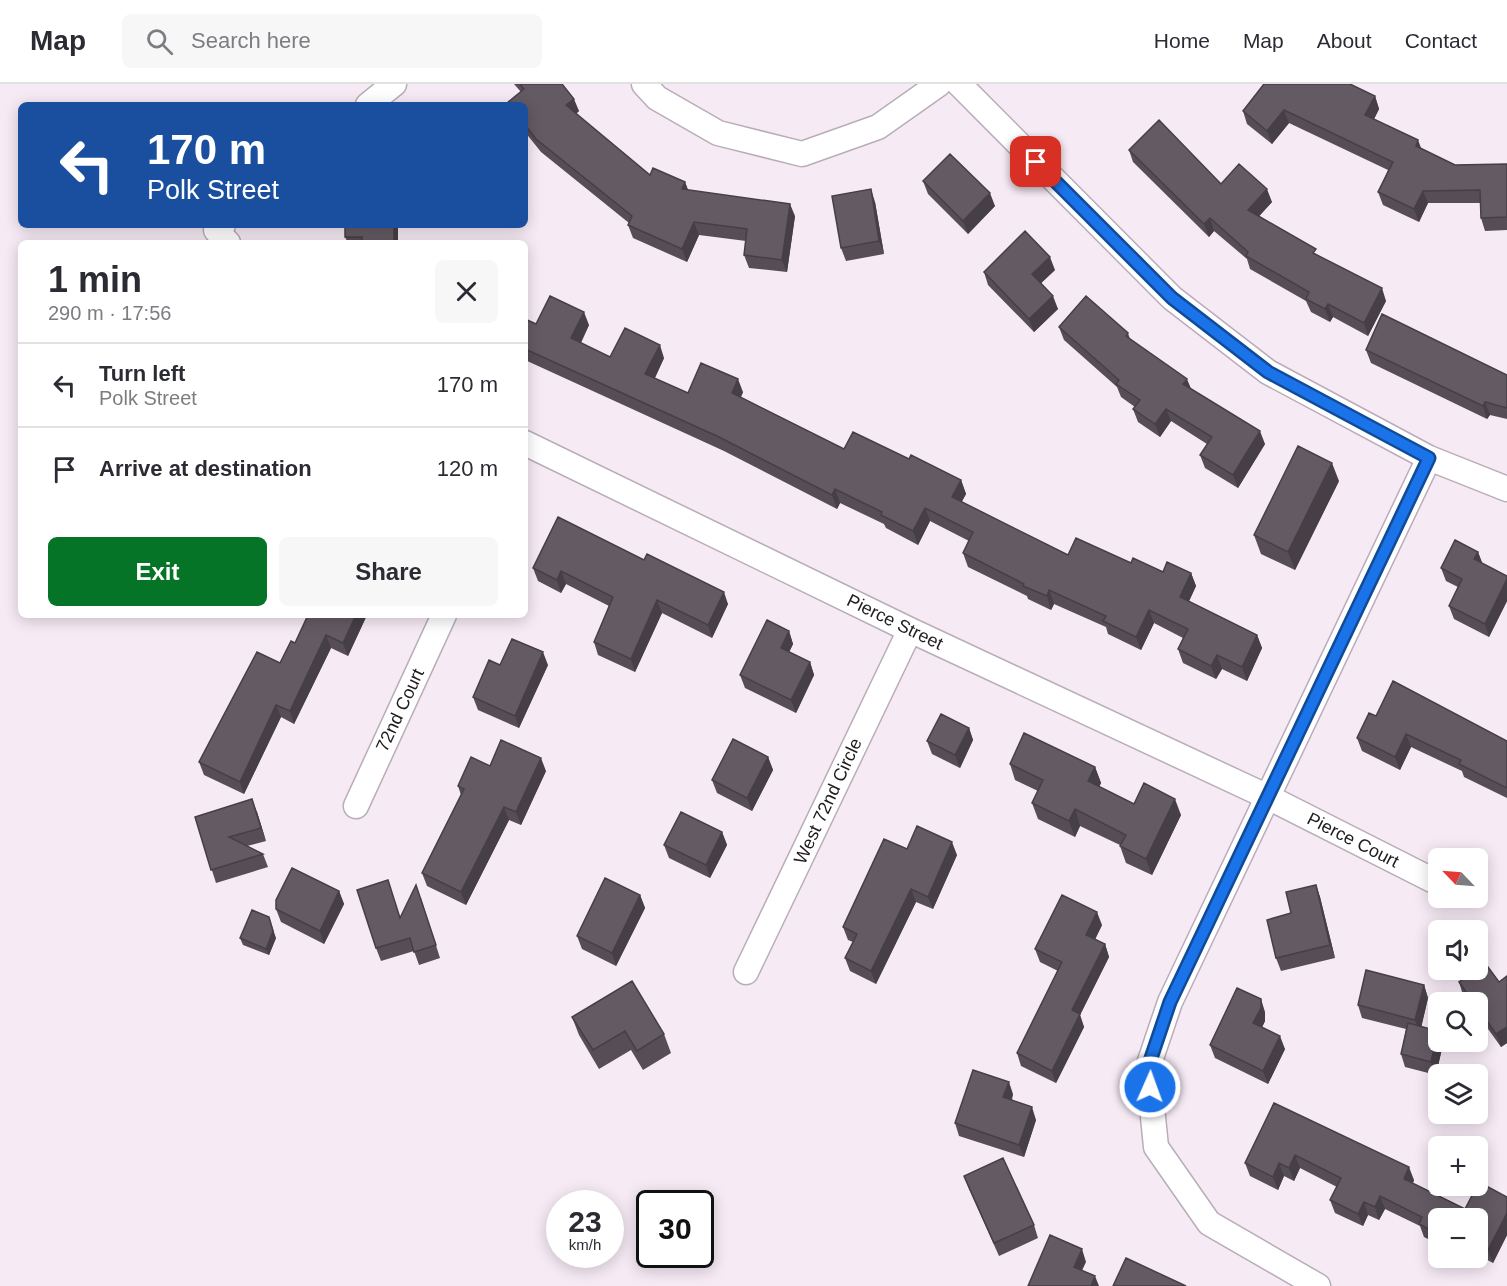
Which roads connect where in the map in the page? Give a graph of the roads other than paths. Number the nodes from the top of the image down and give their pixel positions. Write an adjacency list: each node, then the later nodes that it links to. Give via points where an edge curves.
1 (394, 84): 5 (street)
2 (644, 84): 3 (street, via 657,98 718,133 802,154 878,127)
3 (939, 84)
4 (959, 84): 7 (street, via 1172,298 1268,372)
5 (373, 102)
6 (528, 444): 10 (street, Pierce Street)
7 (1429, 458): 8 (street); 11 (street)
8 (1507, 489)
9 (443, 618): 12 (street, 72nd Court)
10 (910, 630): 11 (street, Pierce Street); 14 (street, West 72nd Circle)
11 (1268, 797): 13 (street, Pierce Court); 15 (street, via 1170,1002 1148,1067 1156,1147 1209,1223)
12 (356, 806)
13 (1428, 878)
14 (747, 972)
15 (1318, 1286)

